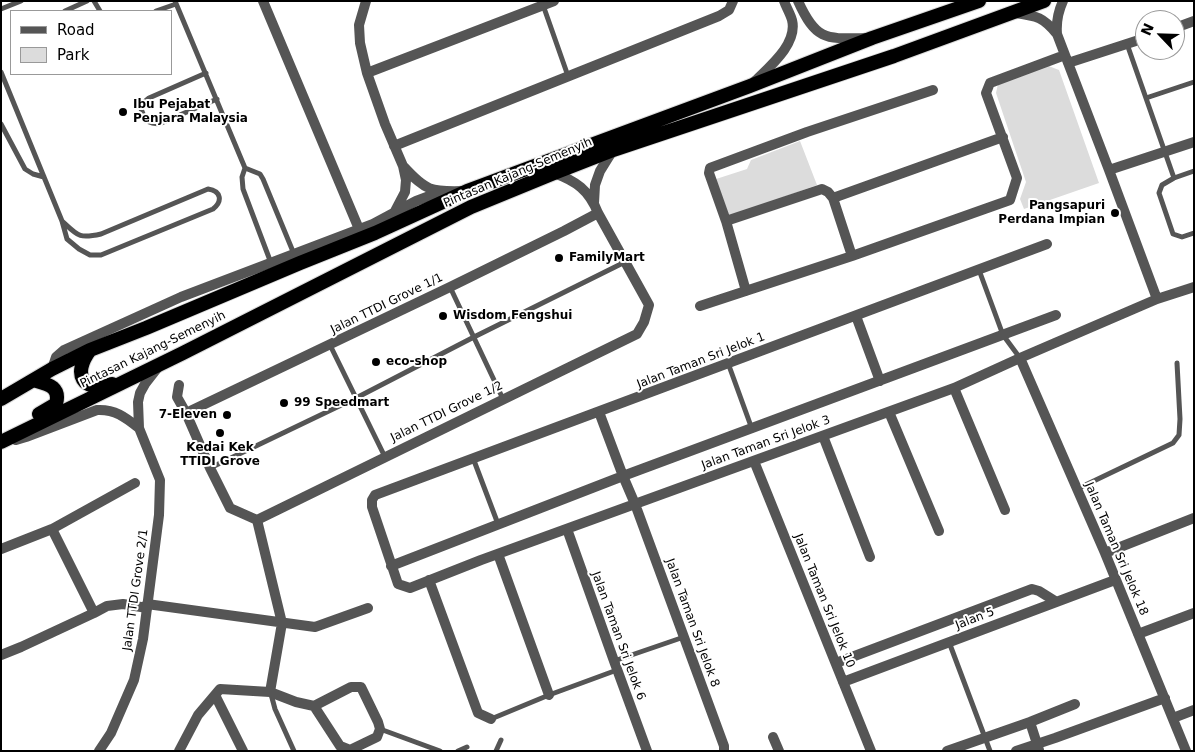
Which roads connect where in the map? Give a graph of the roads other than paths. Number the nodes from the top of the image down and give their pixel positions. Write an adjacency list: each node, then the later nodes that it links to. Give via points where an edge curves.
1 (20, 1): 14 (lane)
2 (87, 1): 15 (lane)
3 (263, 1): 52 (street)
4 (366, 1): 25 (street, via 358,33)
5 (554, 1): 13 (street)
6 (733, 1): 26 (street, via 729,10 719,16)
7 (784, 1): 28 (street, via 792,20 789,42)
8 (798, 1): 19 (street, via 810,24 819,33 833,38)
9 (979, 1): 19 (highway, Pintasan Kajang-Semenyih)
10 (1044, 1): 17 (highway, Pintasan Kajang-Semenyih)
11 (1063, 1): 18 (street, via 1056,23)
12 (176, 3): 16 (lane); 24 (lane)
13 (543, 5): 25 (street); 26 (lane)
14 (1, 9)
15 (67, 10)
16 (158, 10)
17 (1014, 12): 18 (street, via 1040,18); 36 (highway, Pintasan Kajang-Semenyih)
18 (1057, 34): 22 (street)
19 (872, 38): 28 (highway, Pintasan Kajang-Semenyih)
20 (1135, 41): 21 (street)
21 (1127, 44): 22 (street); 30 (lane)
22 (1066, 59): 33 (street, via 990,83 986,93); 40 (street)
23 (1, 72): 43 (lane)
24 (206, 73): 31 (lane); 31 (lane, via 149,98 141,108 146,121 159,124)
25 (367, 73): 35 (street)
26 (568, 76): 35 (street)
27 (1194, 82): 30 (lane)
28 (750, 86): 45 (highway, Pintasan Kajang-Semenyih)
29 (933, 90): 51 (street, via 710,168)
30 (1146, 98): 37 (lane)
31 (217, 99): 39 (lane)
32 (1, 124): 43 (lane, via 25,170)
33 (1002, 137): 47 (street); 56 (street, via 1017,178 1010,200)
34 (1194, 142): 37 (street)
35 (394, 146): 38 (street)
36 (614, 150): 42 (highway, Pintasan Kajang-Semenyih); 48 (street, via 595,185)
37 (1164, 152): 40 (street); 44 (lane)
38 (403, 166): 46 (street, via 417,181); 49 (street, via 405,192)
39 (245, 168): 55 (lane, via 260,174 263,179); 58 (lane, via 243,189)
40 (1109, 170): 63 (street)
41 (1194, 171): 44 (lane)
42 (554, 173): 48 (street, Jalan TTDI Grove 1/2, via 581,187); 72 (highway, Pintasan Kajang-Semenyih, via 471,207)
43 (44, 177): 50 (lane)
44 (1174, 178): 53 (lane, via 1162,185 1159,193 1173,234 1182,237)
45 (467, 191): 46 (street); 70 (highway, Pintasan Kajang-Semenyih, via 367,236)
46 (440, 192): 49 (street)
47 (833, 198): 51 (street, via 822,189); 56 (street)
48 (596, 208): 57 (street, Jalan TTDI Grove 1/2); 60 (street, Jalan TTDI Grove 1/1, via 564,231)
49 (394, 213): 52 (street)
50 (62, 221): 50 (lane, via 77,235 87,237 208,188 214,190 219,198 218,206 213,209 102,255 90,255 78,249 67,239)
51 (726, 221): 62 (street)
52 (359, 228): 55 (street)
53 (1194, 233)
54 (1048, 244): 59 (street, Jalan Taman Sri Jelok 1)
55 (294, 254): 58 (street)
56 (852, 256): 62 (street)
57 (625, 262): 68 (lane); 83 (street, Jalan TTDI Grove 1/2, via 649,305 637,334)
58 (271, 263): 75 (street, via 181,297 64,350 56,357)
59 (979, 270): 66 (street, Jalan Taman Sri Jelok 1); 67 (lane)
60 (450, 287): 68 (lane); 69 (street, Jalan TTDI Grove 1/1)
61 (1194, 287): 63 (street, Jalan Taman Sri Jelok 3)
62 (746, 291): 64 (street)
63 (1157, 299): 71 (street, Jalan Taman Sri Jelok 3)
64 (700, 306)
65 (1056, 315): 67 (street, Jalan Taman Sri Jelok 3)
66 (856, 316): 73 (street, Jalan Taman Sri Jelok 1); 78 (street)
67 (1003, 335): 71 (lane); 78 (street, Jalan Taman Sri Jelok 3)
68 (474, 337): 81 (lane); 83 (lane)
69 (330, 345): 81 (lane); 86 (street, Jalan TTDI Grove 1/1)
70 (90, 350): 75 (highway, Pintasan Kajang-Semenyih); 76 (highway, via 80,368 82,380 87,384 107,386)
71 (1020, 358): 80 (street, Jalan Taman Sri Jelok 3); 98 (street, Jalan Taman Sri Jelok 18)
72 (161, 363): 76 (highway, Pintasan Kajang-Semenyih); 87 (street, Jalan TTDI Grove 2/1, via 140,393)
73 (728, 363): 84 (street, Jalan Taman Sri Jelok 1); 88 (lane)
74 (1177, 363): 98 (lane, via 1180,419 1179,435 1173,443)
75 (52, 369): 77 (highway, Pintasan Kajang-Semenyih)
76 (131, 378): 91 (highway, Pintasan Kajang-Semenyih)
77 (33, 380): 82 (highway, Pintasan Kajang-Semenyih); 89 (highway, via 57,392 56,404)
78 (880, 381): 88 (street, Jalan Taman Sri Jelok 3)
79 (179, 385): 86 (street, via 177,397)
80 (954, 388): 85 (street, Jalan Taman Sri Jelok 3); 101 (street)
81 (356, 398): 92 (lane); 95 (lane)
82 (1, 399)
83 (503, 399): 92 (street, Jalan TTDI Grove 1/2)
84 (599, 412): 93 (street, Jalan Taman Sri Jelok 1); 96 (street, Jalan Taman Sri Jelok 8)
85 (889, 412): 90 (street, Jalan Taman Sri Jelok 3); 107 (street)
86 (186, 413): 95 (street)
87 (139, 428): 91 (street, via 115,412 97,410); 116 (street, Jalan TTDI Grove 2/1, via 160,480 159,515)
88 (752, 429): 96 (street, Jalan Taman Sri Jelok 3)
89 (1, 432)
90 (823, 436): 94 (street, Jalan Taman Sri Jelok 3); 111 (street)
91 (1, 443)
92 (385, 457): 103 (street, Jalan TTDI Grove 1/2)
93 (473, 458): 100 (street, Jalan Taman Sri Jelok 1, via 376,495); 104 (lane)
94 (754, 461): 99 (street, Jalan Taman Sri Jelok 3); 125 (street, Jalan Taman Sri Jelok 10)
95 (210, 468): 103 (street, via 230,508)
96 (623, 476): 99 (street, Jalan Taman Sri Jelok 8); 104 (street, Jalan Taman Sri Jelok 3)
97 (135, 483): 105 (street)
98 (1077, 489): 109 (street, Jalan Taman Sri Jelok 18)
99 (635, 504): 106 (street, Jalan Taman Sri Jelok 3); 122 (street, Jalan Taman Sri Jelok 8)
100 (372, 508): 112 (street, Jalan Taman Sri Jelok 3)
101 (1005, 510)
102 (1194, 518): 109 (street)
103 (257, 520): 120 (street)
104 (498, 525): 112 (street, Jalan Taman Sri Jelok 3)
105 (52, 529): 108 (street); 118 (street)
106 (567, 529): 110 (street, Jalan Taman Sri Jelok 3); 126 (street, Jalan Taman Sri Jelok 6)
107 (939, 530)
108 (1, 549)
109 (1105, 553): 114 (street, Jalan Taman Sri Jelok 18)
110 (498, 554): 113 (street, Jalan Taman Sri Jelok 3); 130 (street)
111 (870, 557)
112 (391, 566): 113 (street, Jalan Taman Sri Jelok 3, via 398,584 410,588)
113 (429, 580): 136 (street, via 478,713)
114 (1115, 580): 115 (street, Jalan 5); 121 (street, Jalan Taman Sri Jelok 18)
115 (1056, 601): 123 (street, Jalan 5); 125 (street, via 1032,589)
116 (147, 606): 118 (street, via 107,606); 120 (street); 144 (street, Jalan TTDI Grove 2/1, via 134,680 111,733)
117 (368, 608): 120 (street, via 315,627)
118 (94, 613): 124 (street)
119 (1194, 613): 121 (street)
120 (282, 623): 128 (street)
121 (1138, 634): 131 (street, Jalan Taman Sri Jelok 18)
122 (684, 637): 126 (lane); 152 (street, Jalan Taman Sri Jelok 8)
123 (949, 642): 127 (street, Jalan 5); 140 (lane)
124 (1, 655)
125 (836, 663): 127 (street, Jalan Taman Sri Jelok 10)
126 (615, 666): 130 (lane); 151 (street, Jalan Taman Sri Jelok 6)
127 (843, 682): 154 (street, Jalan Taman Sri Jelok 10)
128 (270, 692): 129 (street, via 220,689); 133 (street); 147 (lane)
129 (215, 695): 145 (street, via 198,715); 146 (street)
130 (549, 695): 136 (lane)
131 (1165, 698): 135 (street, Jalan Taman Sri Jelok 18); 143 (street)
132 (1075, 704): 137 (street)
133 (314, 706): 138 (street, via 351,687 361,687); 138 (street, via 340,746 350,750 377,737)
134 (1194, 710): 135 (street)
135 (1173, 718): 158 (street, Jalan Taman Sri Jelok 18)
136 (490, 719)
137 (1030, 722): 140 (street); 143 (street)
138 (379, 726): 148 (lane)
139 (773, 737): 153 (street)
140 (985, 738): 155 (street); 156 (lane)
141 (500, 740): 150 (lane)
142 (467, 747): 149 (lane)
143 (1038, 748): 157 (street)
144 (99, 751)
145 (179, 751)
146 (243, 751)
147 (294, 751)
148 (440, 751)
149 (458, 751)
150 (496, 751)
151 (647, 751)
152 (724, 751)
153 (779, 751)
154 (871, 751)
155 (947, 751)
156 (990, 751)
157 (1016, 751)
158 (1186, 751)

